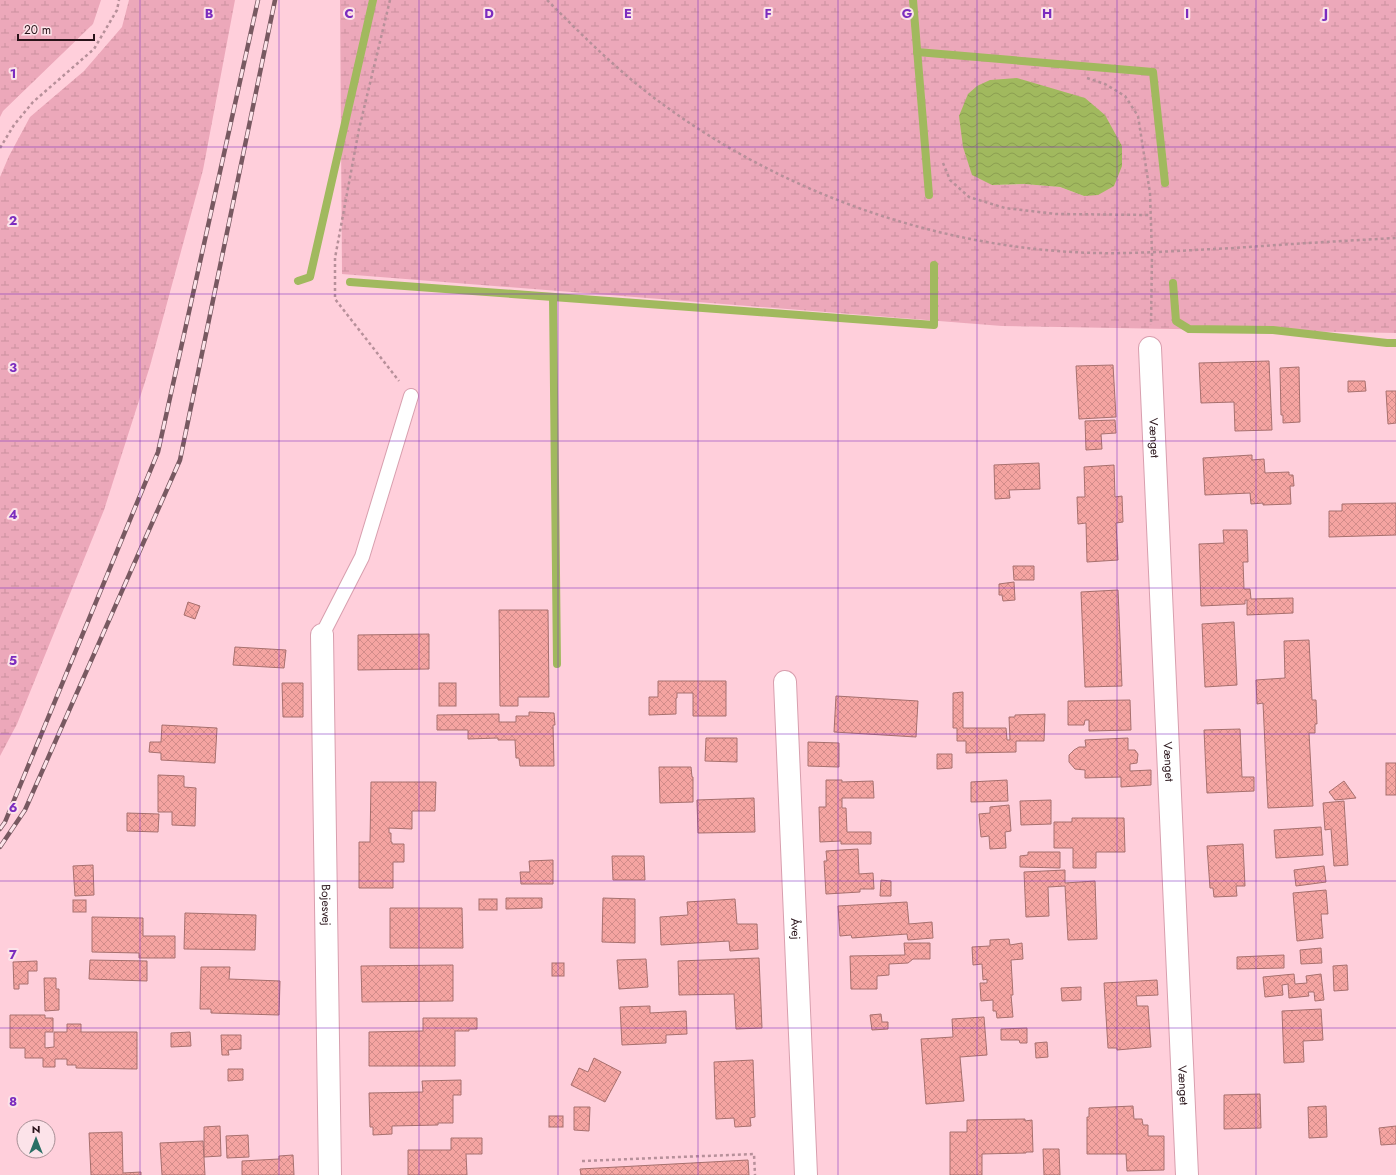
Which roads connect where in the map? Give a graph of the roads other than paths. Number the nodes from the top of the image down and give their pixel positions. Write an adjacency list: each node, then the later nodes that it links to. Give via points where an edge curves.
1 (1150, 348): 7 (street, Vænget)
2 (411, 396): 3 (lane, via 362,557)
3 (322, 635): 5 (street, Bojesvej)
4 (785, 682): 6 (street, Åvej)
5 (330, 1175)
6 (806, 1175)
7 (1187, 1175)

